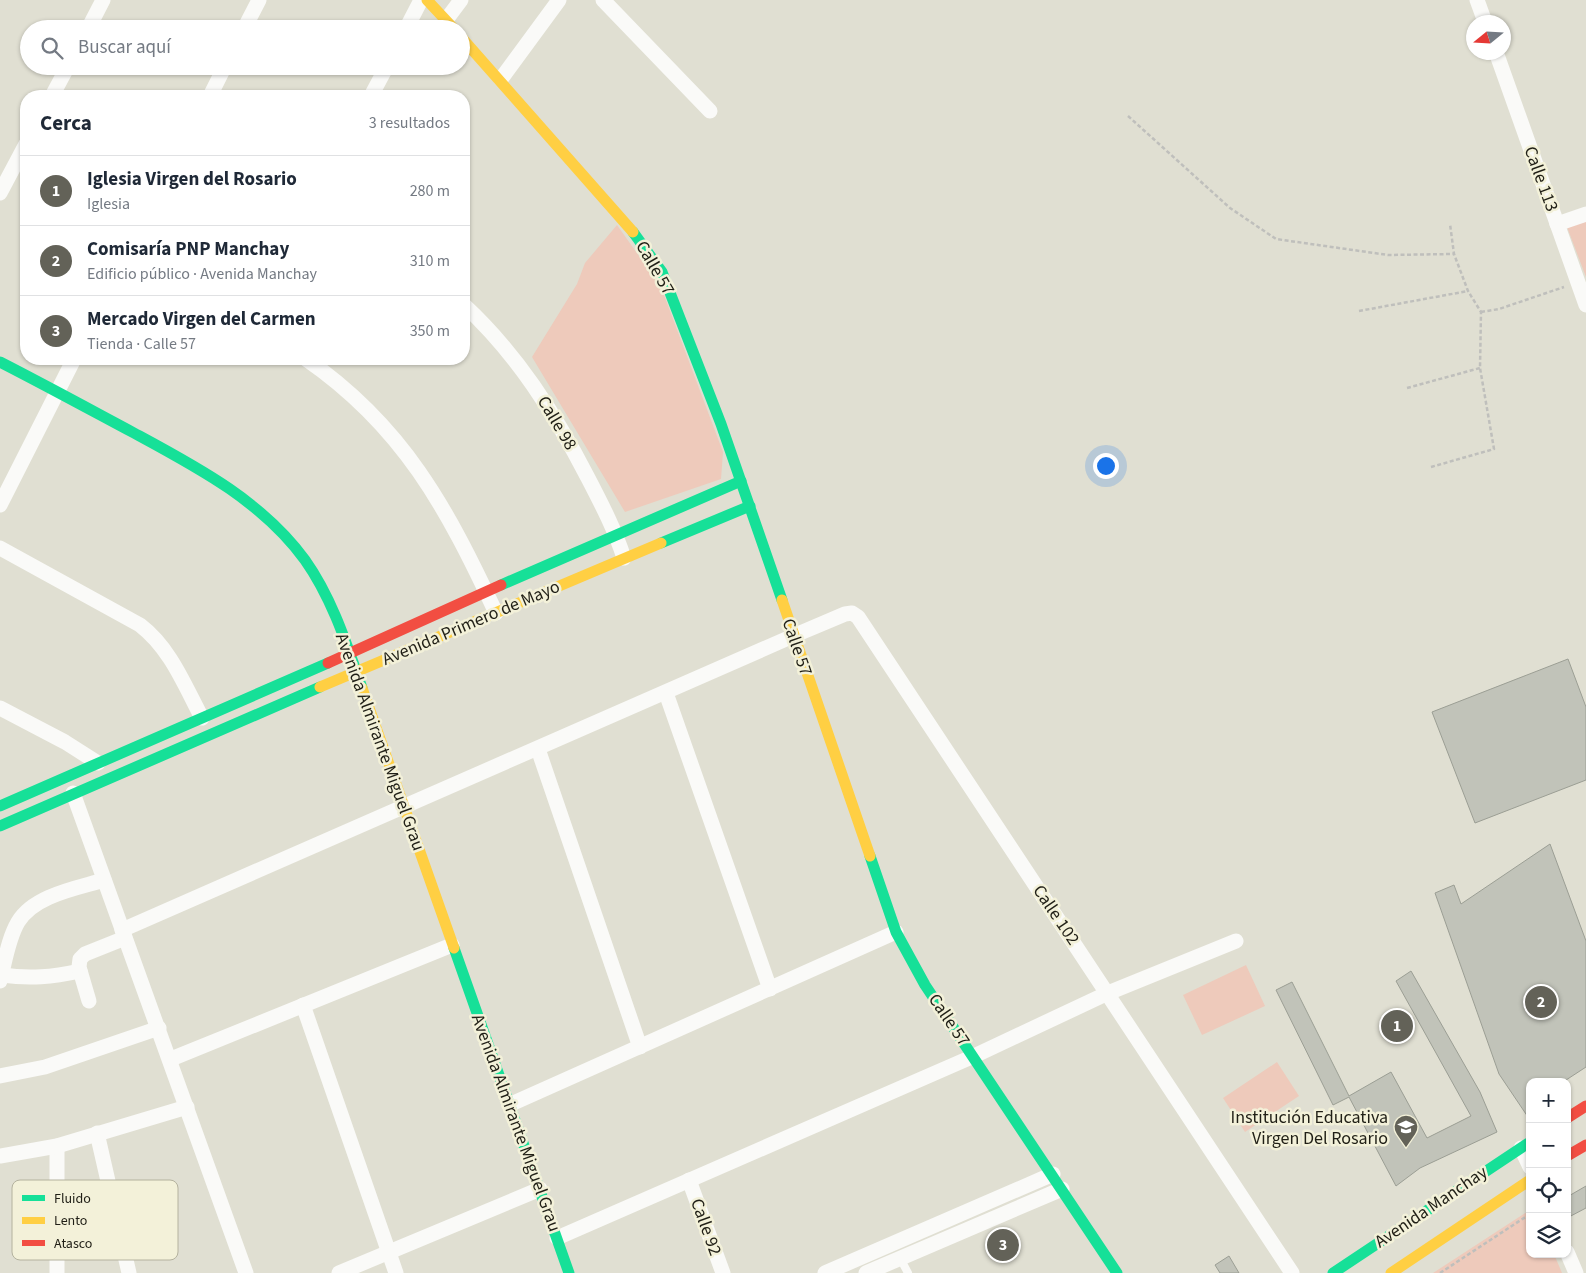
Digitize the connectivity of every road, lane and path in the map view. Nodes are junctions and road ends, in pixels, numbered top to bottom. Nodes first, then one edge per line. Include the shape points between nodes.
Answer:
1 (103, 0) edge
2 (259, 0) edge
3 (421, 0) edge
4 (427, 0) edge
5 (460, 0) edge
6 (559, 0) edge
7 (603, 0) edge
8 (1477, 0) edge
9 (1482, 15) edge
10 (93, 20) edge
11 (249, 20) edge
12 (411, 20) edge
13 (446, 20) edge
14 (452, 20) edge
15 (470, 46) edge
16 (1499, 60) edge
17 (63, 75) edge
18 (221, 75) edge
19 (382, 75) edge
20 (501, 79) junction
21 (55, 90) edge
22 (213, 90) edge
23 (374, 90) edge
24 (710, 112) dead end
25 (1128, 116) dead end
26 (20, 155) edge
27 (0, 193) edge
28 (1586, 214) edge
29 (1450, 224) dead end
30 (1557, 224) junction
31 (1454, 254) junction
32 (1578, 282) junction
33 (1468, 291) junction
34 (1586, 305) edge
35 (470, 310) edge
36 (1359, 311) dead end
37 (1481, 312) junction
38 (0, 362) edge
39 (71, 365) edge
40 (314, 365) edge
41 (1480, 368) junction
42 (1408, 388) dead end
43 (56, 391) junction
44 (1431, 467) dead end
45 (742, 481) junction
46 (0, 506) edge
47 (750, 506) junction
48 (617, 535) junction
49 (0, 548) edge
50 (624, 558) junction
51 (486, 590) junction
52 (496, 613) junction
53 (793, 636) junction
54 (349, 652) junction
55 (356, 672) junction
56 (666, 692) junction
57 (0, 708) edge
58 (202, 718) junction
59 (538, 749) junction
60 (98, 763) junction
61 (73, 793) junction
62 (0, 806) edge
63 (404, 808) junction
64 (0, 826) edge
65 (104, 880) junction
66 (896, 932) junction
67 (124, 934) junction
68 (1236, 941) dead end
69 (452, 945) junction
70 (80, 971) junction
71 (1, 978) edge
72 (770, 989) junction
73 (1108, 993) junction
74 (89, 1001) dead end
75 (302, 1005) junction
76 (159, 1028) junction
77 (640, 1046) junction
78 (974, 1056) junction
79 (171, 1059) junction
80 (0, 1076) edge
81 (509, 1105) junction
82 (188, 1106) junction
83 (1586, 1106) edge
84 (1571, 1115) edge
85 (97, 1133) junction
86 (1525, 1145) edge
87 (1586, 1145) edge
88 (56, 1146) junction
89 (1571, 1154) edge
90 (0, 1156) edge
91 (1053, 1174) junction
92 (56, 1180) edge
93 (108, 1180) edge
94 (689, 1180) junction
95 (1526, 1183) edge
96 (540, 1189) junction
97 (1062, 1189) junction
98 (1526, 1217) edge
99 (557, 1238) junction
100 (389, 1252) junction
101 (900, 1258) junction
102 (1570, 1258) edge
103 (57, 1260) edge
104 (126, 1260) edge
105 (1451, 1266) junction
106 (57, 1273) edge
107 (129, 1273) edge
108 (246, 1273) edge
109 (339, 1273) edge
110 (396, 1273) edge
111 (569, 1273) edge
112 (723, 1273) edge
113 (825, 1273) edge
114 (866, 1273) edge
115 (908, 1273) edge
116 (1116, 1273) edge
117 (1292, 1273) edge
118 (1332, 1273) edge
119 (1391, 1273) edge
120 (1440, 1273) edge
121 (1450, 1273) edge
122 (1576, 1273) edge

1 - 10 street
2 - 11 street
3 - 12 street
4 - 13 street
5 - 14 street
6 - 20 street
7 - 24 street
8 - 9 street
15 - 20 street, Calle 57
16 - 30 street, Calle 113
17 - 21 street
18 - 22 street
19 - 23 street
20 - 45 street, Calle 57 via 633,231 659,267 688,334
25 - 31 path via 1230,208 1276,239 1388,255
26 - 27 street
28 - 30 street
29 - 31 path
30 - 32 street, Calle 113
31 - 33 path
32 - 34 street, Calle 113
32 - 37 path
33 - 36 path
33 - 37 path
35 - 48 street, Calle 98 via 529,378 569,441
37 - 41 path
38 - 43 street, Avenida Almirante Miguel Grau
39 - 43 street
40 - 51 street via 371,411 405,451 454,524
41 - 42 path
41 - 44 path via 1494,449
43 - 46 street
43 - 54 street, Avenida Almirante Miguel Grau via 220,481 264,513 310,568 328,600
45 - 47 street, Calle 57
45 - 48 street, Avenida Primero de Mayo
47 - 50 street, Avenida Primero de Mayo
47 - 53 street, Calle 57
48 - 50 street, Calle 98
48 - 51 street, Avenida Primero de Mayo
49 - 58 street via 156,637
50 - 52 street, Avenida Primero de Mayo
51 - 52 street
51 - 54 street, Avenida Primero de Mayo
52 - 55 street, Avenida Primero de Mayo
53 - 56 street, Calle 102
53 - 66 street, Calle 57
53 - 73 street, Calle 102 via 845,614 858,616
54 - 55 street, Avenida Almirante Miguel Grau
54 - 58 street, Avenida Primero de Mayo
55 - 61 street, Avenida Primero de Mayo
55 - 63 street, Avenida Almirante Miguel Grau
56 - 59 street, Calle 102
56 - 72 street
57 - 60 street
58 - 60 street, Avenida Primero de Mayo
59 - 63 street, Calle 102
59 - 77 street
60 - 62 street, Avenida Primero de Mayo
61 - 64 street, Avenida Primero de Mayo
61 - 65 street
63 - 67 street, Calle 102
63 - 69 street, Avenida Almirante Miguel Grau
65 - 67 street
65 - 71 street via 48,899 25,913 15,928
66 - 72 street
66 - 78 street, Calle 57 via 918,972
67 - 70 street, Calle 102 via 82,956
67 - 76 street
68 - 73 street
69 - 75 street
69 - 81 street, Avenida Almirante Miguel Grau
70 - 71 street via 50,978
70 - 74 street
72 - 77 street
73 - 78 street
73 - 117 street, Calle 102
75 - 79 street
75 - 100 street
76 - 79 street
76 - 80 street via 45,1067
77 - 81 street
78 - 91 street, Calle 57
78 - 94 street
79 - 82 street
81 - 96 street, Avenida Almirante Miguel Grau
82 - 85 street
82 - 108 street
83 - 84 street
85 - 88 street
85 - 93 street
86 - 118 street, Avenida Manchay
87 - 89 street
88 - 90 street
88 - 92 street
91 - 97 street, Calle 57
91 - 113 street
94 - 99 street
94 - 112 street, Calle 92
95 - 119 street, Avenida Manchay
96 - 99 street, Avenida Almirante Miguel Grau
96 - 100 street
97 - 101 street
97 - 116 street, Calle 57
98 - 105 path
99 - 111 street, Avenida Almirante Miguel Grau
100 - 109 street
100 - 110 street
101 - 114 street
101 - 115 lane
102 - 122 street
103 - 106 street
104 - 107 street
105 - 120 path
105 - 121 path

